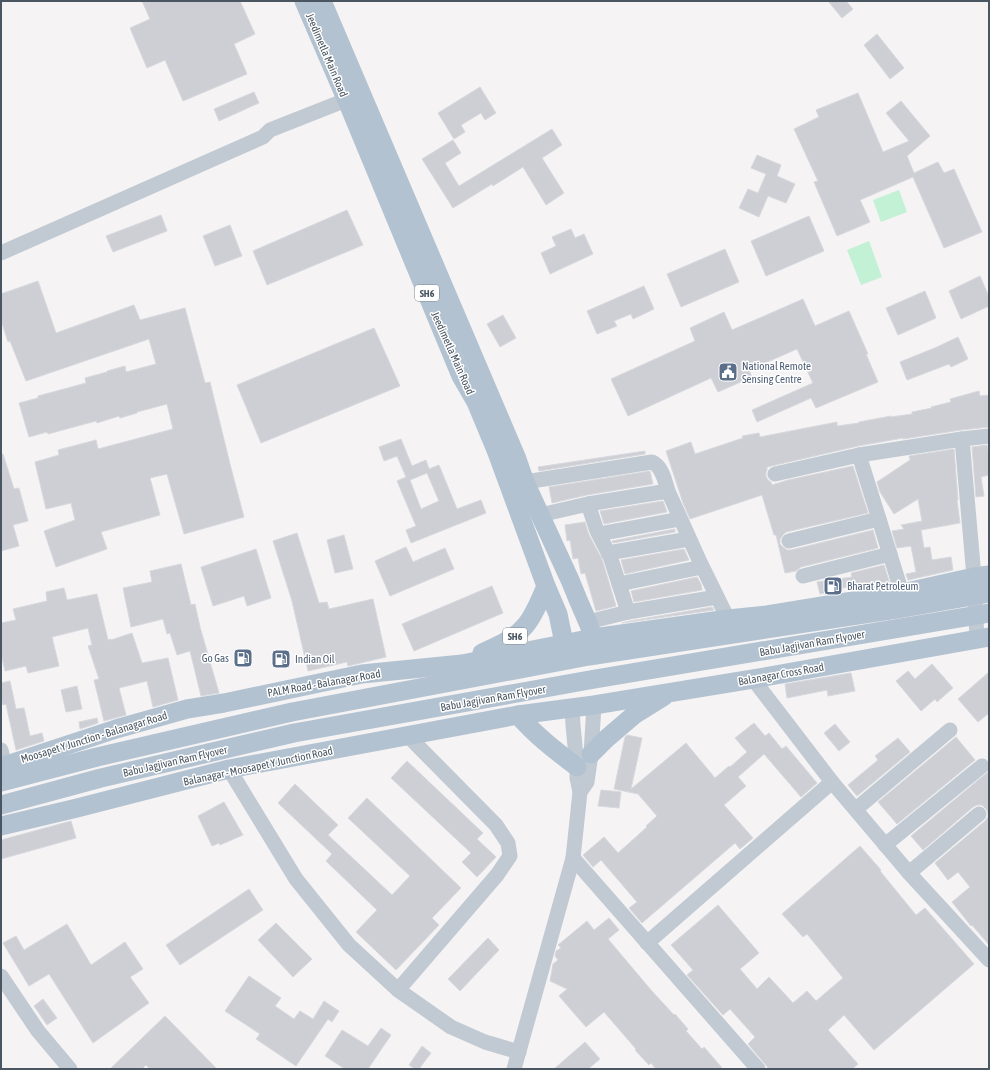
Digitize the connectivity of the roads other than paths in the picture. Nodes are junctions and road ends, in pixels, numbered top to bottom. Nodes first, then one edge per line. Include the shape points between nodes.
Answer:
1 (304, 1) edge
2 (322, 1) edge
3 (348, 104) junction
4 (392, 186) junction
5 (1, 253) edge
6 (989, 436) edge
7 (962, 439) junction
8 (859, 455) junction
9 (775, 474) dead end
10 (525, 482) junction
11 (668, 491) junction
12 (588, 504) junction
13 (540, 515) junction
14 (680, 519) junction
15 (879, 519) junction
16 (599, 534) junction
17 (689, 539) junction
18 (789, 541) dead end
19 (608, 553) junction
20 (890, 554) junction
21 (702, 567) junction
22 (803, 576) dead end
23 (982, 576) edge
24 (619, 584) junction
25 (546, 586) junction
26 (902, 593) junction
27 (989, 593) edge
28 (717, 597) junction
29 (628, 612) junction
30 (989, 613) edge
31 (728, 620) junction
32 (590, 630) junction
33 (983, 638) edge
34 (564, 643) junction
35 (462, 664) junction
36 (362, 674) junction
37 (753, 680) junction
38 (297, 688) junction
39 (670, 693) junction
40 (594, 705) junction
41 (572, 708) junction
42 (187, 709) joint
43 (518, 716) junction
44 (950, 730) dead end
45 (408, 736) junction
46 (366, 744) junction
47 (591, 754) junction
48 (305, 755) junction
49 (1, 757) edge
50 (982, 766) dead end
51 (576, 767) junction
52 (229, 769) junction
53 (1, 782) edge
54 (832, 782) junction
55 (580, 792) junction
56 (1, 805) edge
57 (856, 809) junction
58 (979, 814) dead end
59 (1, 826) edge
60 (886, 845) junction
61 (573, 858) junction
62 (909, 873) junction
63 (647, 943) junction
64 (989, 960) edge
65 (1, 976) edge
66 (398, 990) junction
67 (518, 1052) junction
68 (70, 1069) edge
69 (514, 1069) edge
70 (758, 1069) edge

1 - 3 main road, Jeedimetla Main Road / SH6
2 - 4 main road, Jeedimetla Main Road / SH6
3 - 4 main road, Jeedimetla Main Road / SH6
3 - 5 street via 270,139 263,137
4 - 10 main road, Jeedimetla Main Road / SH6 via 517,459
4 - 25 main road, Jeedimetla Main Road / SH6 via 461,376 476,402 496,450
6 - 7 street
7 - 8 street
7 - 23 street
8 - 9 street
8 - 15 street
10 - 11 street via 652,462 657,464
10 - 13 main road, Jeedimetla Main Road / SH6
11 - 12 street
11 - 14 street
12 - 13 street
12 - 16 street
13 - 32 main road, Jeedimetla Main Road / SH6
14 - 16 street
14 - 17 street
15 - 18 street
15 - 20 street
16 - 19 street
17 - 19 street
17 - 21 street
19 - 24 street
20 - 22 street
20 - 26 street
21 - 24 street
21 - 28 street
23 - 26 main road
23 - 33 street
24 - 29 street
25 - 34 main road, Jeedimetla Main Road / SH6 via 558,614
25 - 35 main road, SH6 via 525,626 516,635
26 - 31 main road
27 - 53 main road, Babu Jagjivan Ram Flyover, bridge via 897,610 589,656 300,710
28 - 29 street
28 - 31 street
29 - 32 street
30 - 56 main road, Babu Jagjivan Ram Flyover, bridge via 294,733 102,778
31 - 32 main road, PALM Road - Balanagar Road
32 - 34 main road, PALM Road - Balanagar Road
33 - 37 main road, Balanagar Cross Road
34 - 35 main road, PALM Road - Balanagar Road
35 - 36 main road, PALM Road - Balanagar Road
36 - 38 main road, PALM Road - Balanagar Road
36 - 46 main road via 354,689 352,710 358,731
37 - 39 main road, Balanagar Cross Road
37 - 54 street
38 - 42 main road, PALM Road - Balanagar Road
38 - 48 main road via 306,703 311,719 311,740
39 - 40 main road, Balanagar Cross Road
39 - 47 main road via 634,715
40 - 41 main road, Balanagar Cross Road
40 - 47 street
41 - 43 main road
41 - 51 street
42 - 49 main road, Moosapet Y Junction - Balanagar Road
43 - 45 main road, Balanagar - Moosapet Y Junction Road
43 - 51 main road via 528,728
44 - 57 street
45 - 46 main road, Balanagar - Moosapet Y Junction Road
45 - 66 street via 496,825 508,842 510,856 497,875
46 - 48 main road, Balanagar - Moosapet Y Junction Road
47 - 55 street via 587,782
48 - 52 main road, Balanagar - Moosapet Y Junction Road
50 - 60 street
51 - 55 street
52 - 59 main road, Balanagar - Moosapet Y Junction Road
52 - 66 street via 296,879 349,945
54 - 57 street
54 - 63 street
55 - 61 street
57 - 60 street
58 - 62 street
60 - 62 street
61 - 63 street
61 - 67 street
62 - 64 street
63 - 70 street
65 - 68 street via 38,1031
66 - 67 street via 451,1027 485,1042
67 - 69 street

